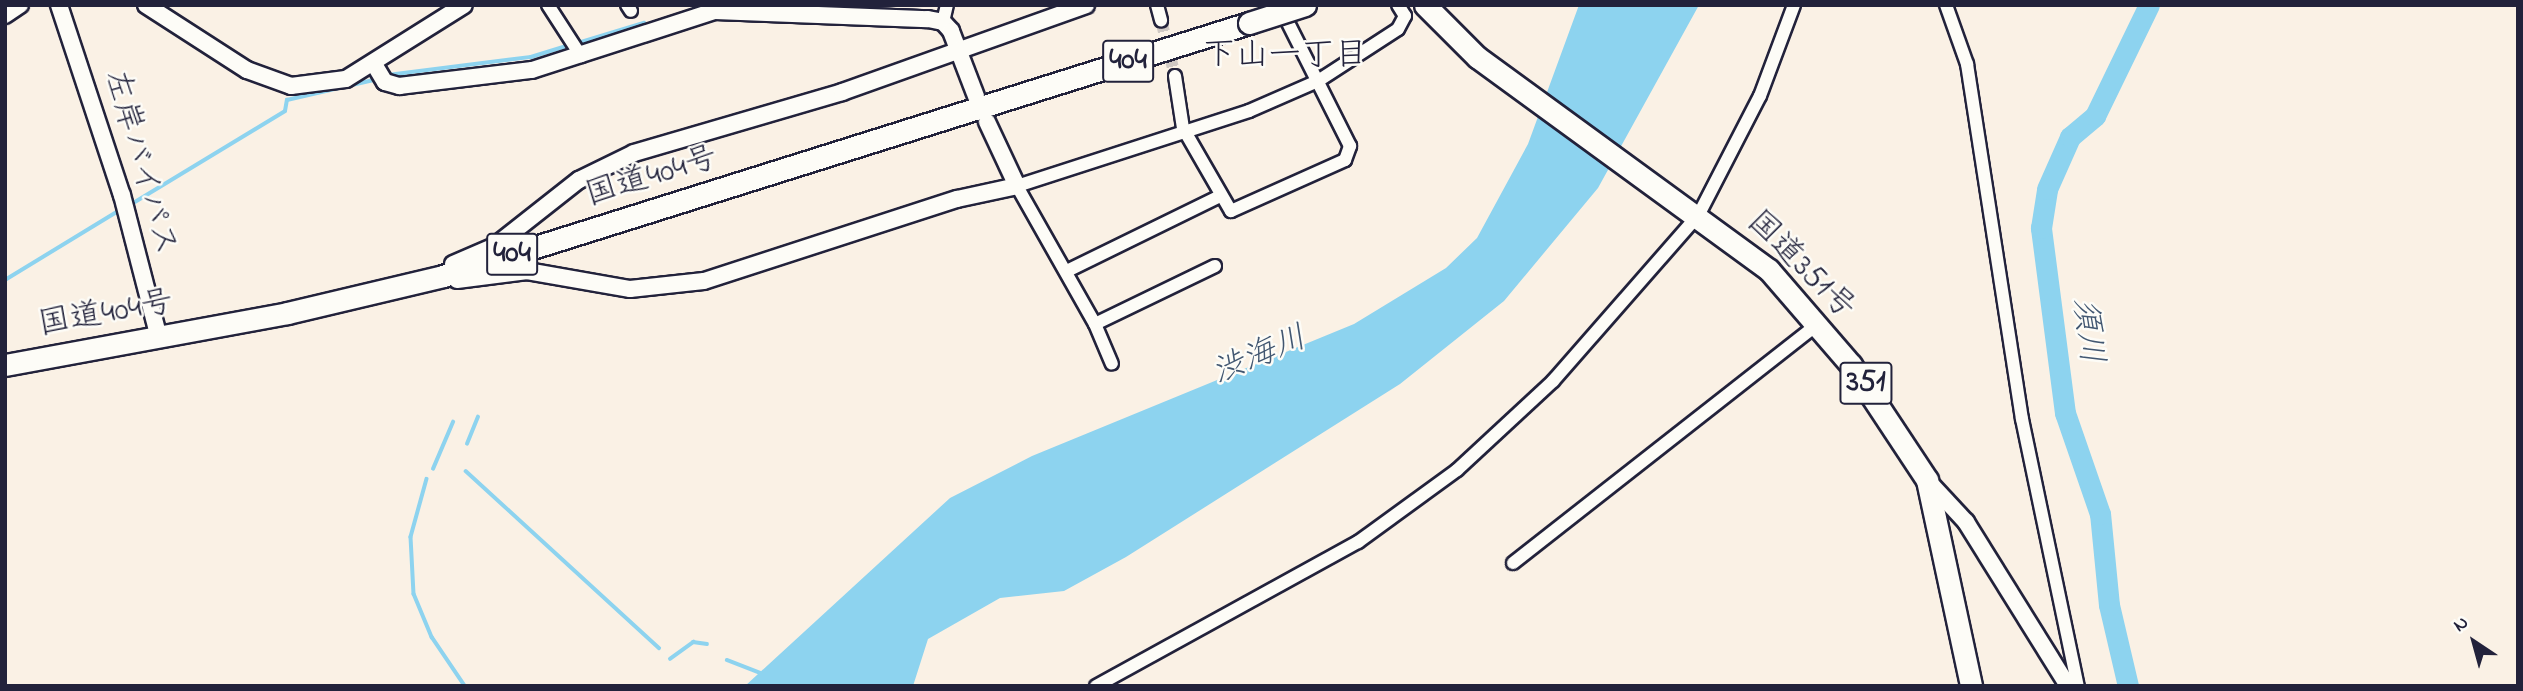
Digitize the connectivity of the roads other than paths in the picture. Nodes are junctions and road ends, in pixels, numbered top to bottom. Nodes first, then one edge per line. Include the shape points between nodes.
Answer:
1 (20, 5) edge
2 (59, 5) edge
3 (146, 5) edge
4 (464, 5) edge
5 (548, 5) edge
6 (1086, 5) edge
7 (1157, 5) edge
8 (1280, 5) edge
9 (1305, 5) edge
10 (1398, 5) edge
11 (1425, 5) edge
12 (1794, 5) edge
13 (1946, 5) edge
14 (801, 10) edge
15 (947, 10) edge
16 (5, 15) edge
17 (1160, 20) tunnel mouth
18 (957, 46) junction
19 (581, 57) junction
20 (374, 64) junction
21 (1175, 76) tunnel mouth
22 (1318, 81) junction
23 (976, 96) dead end
24 (987, 122) dead end
25 (1183, 128) junction
26 (1017, 186) junction
27 (1220, 196) junction
28 (1694, 211) junction
29 (1215, 265) dead end
30 (1069, 270) junction
31 (354, 297) junction
32 (1095, 324) junction
33 (1818, 324) junction
34 (159, 338) junction
35 (1112, 364) dead end
36 (5, 365) edge
37 (1927, 480) junction
38 (1513, 563) dead end
39 (1096, 686) edge
40 (1971, 686) edge
41 (2068, 686) edge
42 (2078, 686) edge

1 - 16 street
2 - 34 street, 左岸バイパス via 122,195
3 - 20 street via 280,84 320,85
4 - 20 street
5 - 19 street
6 - 18 street
7 - 17 street
8 - 22 street
9 - 31 highway, 国道404号 / 404, bridge via 443,276
10 - 22 street via 1405,16 1398,29
11 - 28 highway, 国道351号 / 351 via 1478,57
12 - 28 street via 1760,96
13 - 42 street via 1967,64 2022,419
14 - 15 street
14 - 19 street via 715,11
15 - 18 street
18 - 23 street
18 - 31 street via 842,92 634,153 579,180 495,246
19 - 20 street via 532,70 399,86 385,82
21 - 25 street
22 - 25 street via 1249,111
22 - 27 street via 1350,146 1345,160 1237,212
24 - 26 street
25 - 26 street
25 - 27 street
26 - 30 street
26 - 31 street via 672,287 610,287 527,271
27 - 30 street
28 - 33 highway, 国道351号 / 351 via 1769,270
28 - 39 street via 1577,357 1457,470 1305,576
29 - 32 street
30 - 32 street
31 - 34 highway, 国道404号 / 404
32 - 35 street
33 - 37 highway, 国道351号 / 351 via 1874,394
33 - 38 street
34 - 36 highway, 国道404号 / 404
37 - 40 highway, 国道351号 / 351
37 - 41 street via 1966,523

